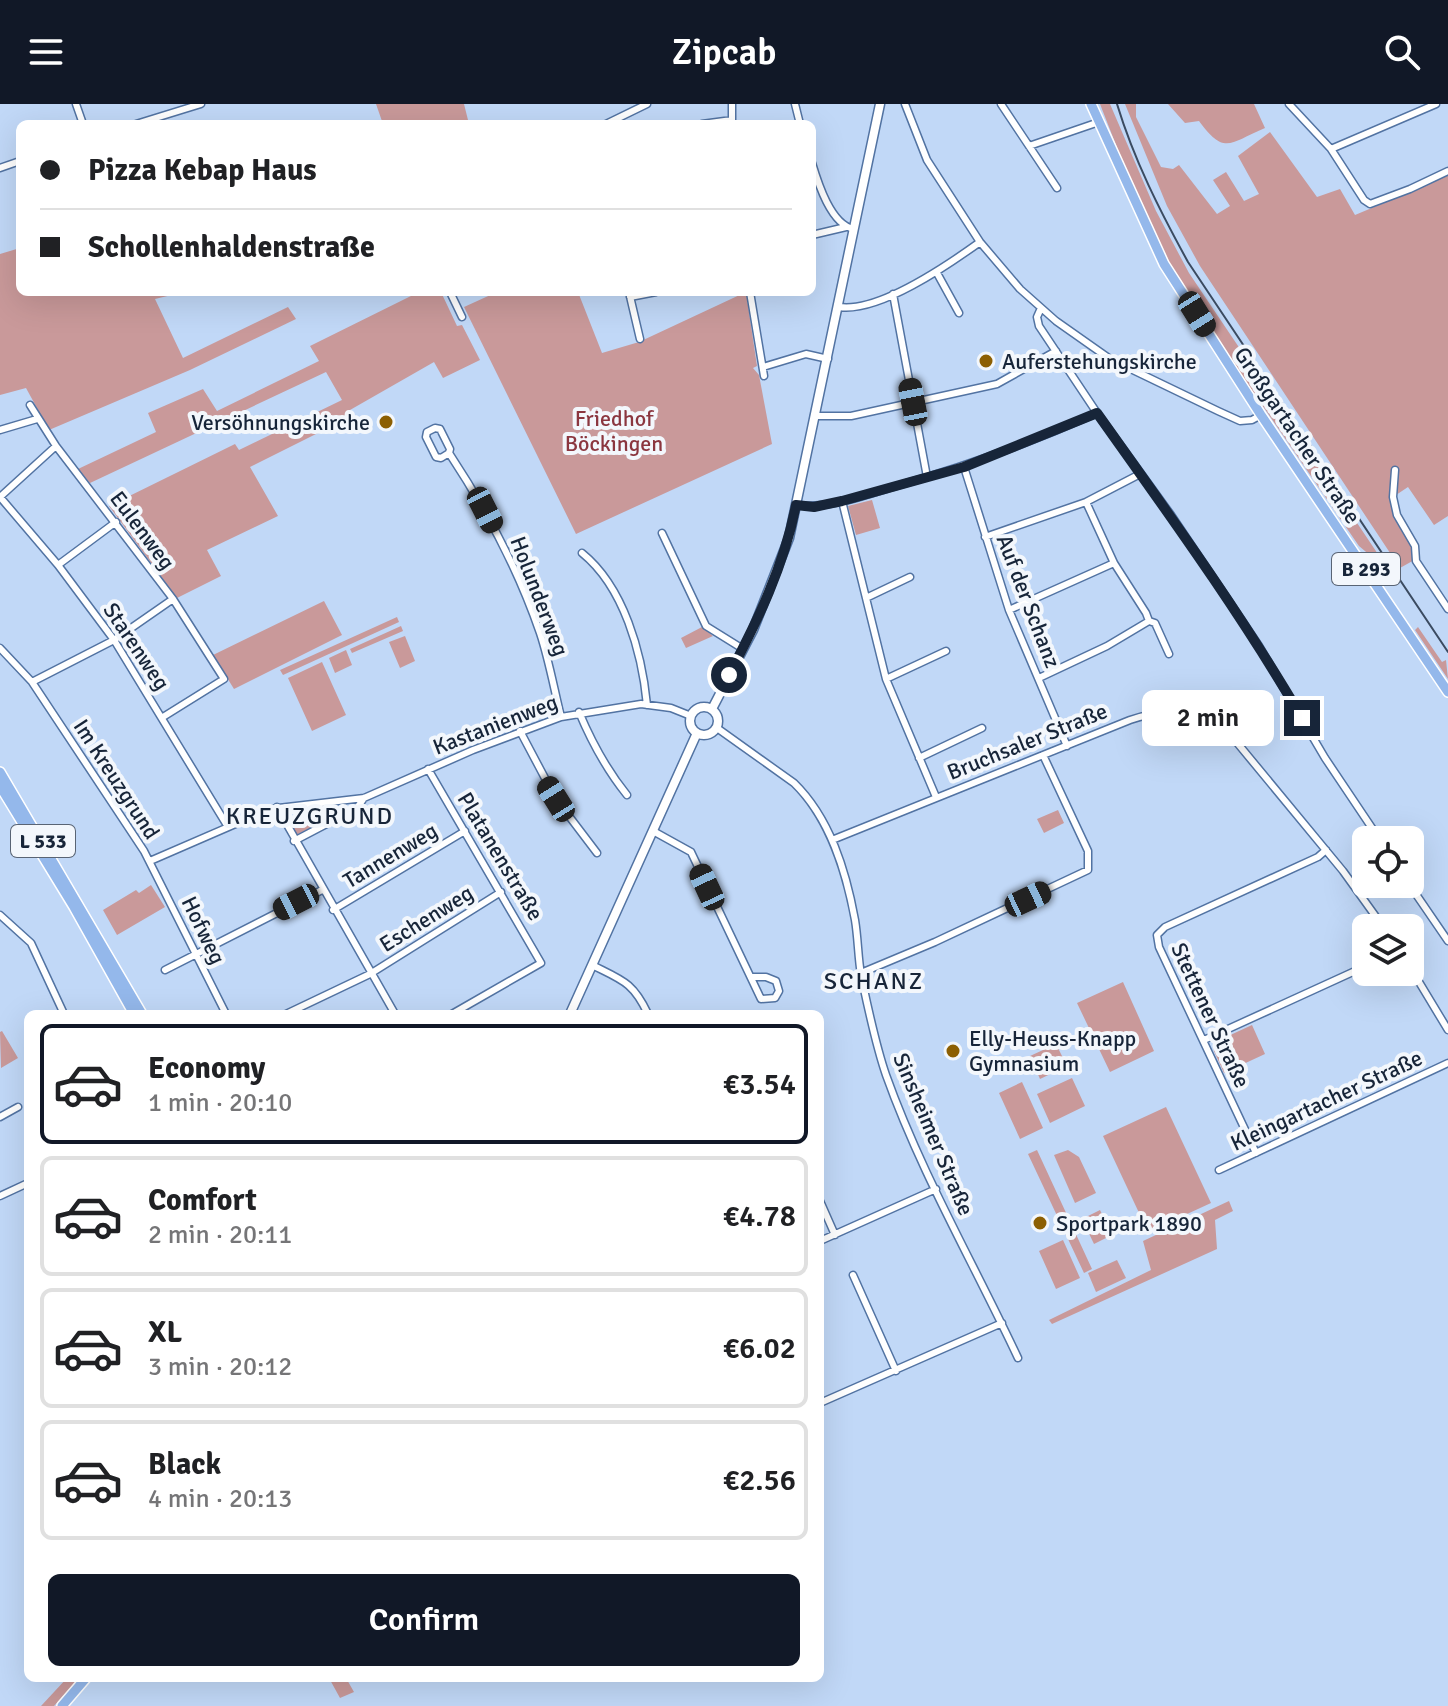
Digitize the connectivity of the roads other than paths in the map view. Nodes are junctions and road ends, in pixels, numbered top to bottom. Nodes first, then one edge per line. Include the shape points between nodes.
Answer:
1 (201, 104) edge
2 (647, 104) edge
3 (880, 104) edge
4 (905, 104) edge
5 (1001, 104) edge
6 (1091, 104) edge
7 (1289, 104) edge
8 (1436, 104) edge
9 (149, 120) edge
10 (614, 120) edge
11 (1099, 122) junction
12 (1029, 146) junction
13 (1331, 149) junction
14 (1448, 171) edge
15 (816, 173) edge
16 (1057, 188) dead end
17 (850, 228) junction
18 (816, 234) edge
19 (980, 242) junction
20 (937, 273) junction
21 (893, 294) junction
22 (452, 296) edge
23 (629, 296) edge
24 (751, 296) edge
25 (839, 307) junction
26 (1041, 308) junction
27 (959, 313) dead end
28 (462, 317) dead end
29 (640, 339) dead end
30 (1056, 351) junction
31 (828, 359) junction
32 (763, 367) junction
33 (764, 376) dead end
34 (913, 402) junction
35 (30, 405) dead end
36 (1097, 413) junction
37 (1261, 415) junction
38 (814, 416) junction
39 (37, 419) junction
40 (0, 430) edge
41 (56, 446) junction
42 (449, 453) junction
43 (964, 467) junction
44 (1395, 470) dead end
45 (1140, 474) junction
46 (927, 477) junction
47 (0, 497) edge
48 (842, 501) junction
49 (1086, 502) junction
50 (796, 505) junction
51 (116, 522) junction
52 (662, 533) dead end
53 (985, 537) junction
54 (582, 553) dead end
55 (1114, 563) junction
56 (58, 565) junction
57 (910, 577) dead end
58 (866, 598) junction
59 (173, 599) junction
60 (1448, 609) edge
61 (1009, 610) junction
62 (1149, 621) junction
63 (114, 640) junction
64 (0, 648) edge
65 (743, 649) junction
66 (946, 651) dead end
67 (1169, 654) dead end
68 (1039, 678) junction
69 (886, 679) junction
70 (32, 682) junction
71 (1448, 692) edge
72 (647, 705) junction
73 (712, 709) junction
74 (579, 712) junction
75 (691, 716) junction
76 (163, 717) junction
77 (561, 717) junction
78 (717, 728) junction
79 (982, 728) dead end
80 (520, 731) junction
81 (697, 733) junction
82 (1067, 746) junction
83 (1043, 755) junction
84 (919, 758) junction
85 (428, 769) junction
86 (1, 778) edge
87 (627, 795) dead end
88 (936, 797) junction
89 (364, 798) junction
90 (277, 807) junction
91 (1371, 826) edge
92 (228, 827) junction
93 (465, 831) junction
94 (653, 831) junction
95 (832, 840) junction
96 (294, 841) junction
97 (1326, 850) junction
98 (597, 853) dead end
99 (150, 861) junction
100 (322, 890) junction
101 (501, 892) junction
102 (1419, 898) edge
103 (333, 910) junction
104 (1374, 914) edge
105 (0, 915) edge
106 (1448, 941) edge
107 (195, 953) junction
108 (592, 965) junction
109 (165, 970) dead end
110 (1352, 972) edge
111 (861, 973) junction
112 (370, 974) junction
113 (751, 977) junction
114 (1423, 986) edge
115 (62, 1010) edge
116 (132, 1010) edge
117 (140, 1010) edge
118 (224, 1010) edge
119 (294, 1010) edge
120 (392, 1010) edge
121 (459, 1010) edge
122 (572, 1010) edge
123 (646, 1010) edge
124 (1446, 1020) edge
125 (1448, 1030) edge
126 (1204, 1040) junction
127 (1448, 1063) edge
128 (18, 1107) dead end
129 (0, 1117) edge
130 (1256, 1153) junction
131 (1219, 1170) dead end
132 (24, 1185) edge
133 (936, 1189) junction
134 (0, 1196) edge
135 (824, 1210) edge
136 (835, 1235) junction
137 (824, 1239) edge
138 (853, 1275) dead end
139 (1002, 1323) junction
140 (1018, 1358) dead end
141 (896, 1371) junction
142 (824, 1401) edge
143 (83, 1682) edge
144 (62, 1706) edge

1 - 9 street
2 - 10 street
3 - 17 main road
4 - 19 street via 927,160
5 - 12 street
6 - 11 main road, Großgartacher Straße / B 293
7 - 13 street
8 - 13 street
11 - 12 street
11 - 37 main road, Großgartacher Straße / B 293 via 1164,264
12 - 16 street
13 - 14 street via 1370,204
15 - 17 street via 827,199
17 - 18 street
17 - 25 main road
19 - 20 street
19 - 26 street
20 - 21 street
20 - 27 street
21 - 25 street
21 - 34 street
22 - 28 street
23 - 29 street
24 - 32 street
25 - 31 main road
26 - 30 street via 1039,326
26 - 37 street via 1085,343 1149,379 1240,421
30 - 34 street via 997,384
30 - 36 street
31 - 32 street via 806,354
31 - 38 main road
32 - 33 street
34 - 38 street via 851,416
34 - 46 street
35 - 39 street, Eulenweg
36 - 43 street
36 - 45 street
37 - 71 main road, Großgartacher Straße / B 293
38 - 50 main road
39 - 40 street
39 - 41 street, Eulenweg
41 - 47 street
41 - 51 street, Eulenweg
42 - 42 street, Holunderweg via 440,429 427,432 436,457
42 - 77 street, Holunderweg via 514,568 540,636
43 - 46 street
43 - 53 street, Auf der Schanz
44 - 60 street via 1397,515 1415,546 1416,561
45 - 49 street
45 - 91 street via 1266,656
46 - 48 street
47 - 56 street, Starenweg
48 - 50 street
48 - 58 street
49 - 53 street
49 - 55 street
50 - 65 main road via 779,569
51 - 56 street
51 - 59 street, Eulenweg
52 - 65 street via 706,626
53 - 61 street, Auf der Schanz
54 - 72 street via 598,568 627,621
55 - 61 street
55 - 62 street
56 - 63 street, Starenweg
57 - 58 street
58 - 69 street
59 - 63 street
59 - 76 street, Eulenweg via 224,679
61 - 68 street, Auf der Schanz
62 - 67 street via 1155,623
62 - 68 street
63 - 70 street
63 - 76 street, Starenweg
64 - 70 street, Im Kreuzgrund
65 - 73 main road
66 - 69 street
68 - 82 street, Auf der Schanz
69 - 84 street
70 - 99 street, Im Kreuzgrund
72 - 74 street, Kastanienweg
72 - 75 street, Kastanienweg
73 - 75 main road via 700,708
73 - 78 main road
74 - 77 street, Kastanienweg
74 - 87 street via 593,747
75 - 81 main road
76 - 92 street, Starenweg
77 - 80 street, Kastanienweg
78 - 81 main road
78 - 95 street, Sinsheimer Straße via 794,783
79 - 84 street
80 - 85 street, Kastanienweg
80 - 98 street via 556,799
81 - 94 main road
82 - 83 street, Bruchsaler Straße
82 - 97 street, Bruchsaler Straße via 1150,713 1178,712 1216,724
83 - 88 street, Bruchsaler Straße
83 - 111 street via 1088,851 1088,870
84 - 88 street
85 - 89 street, Kastanienweg
85 - 93 street, Platanenstraße
86 - 116 main road, L 533
86 - 117 main road, L 533
88 - 95 street, Bruchsaler Straße
89 - 90 street, Kastanienweg
89 - 96 street, Kastanienweg via 357,808
90 - 92 street, Im Kreuzgrund
90 - 96 street
92 - 99 street, Im Kreuzgrund
93 - 101 street, Platanenstraße
93 - 103 street, Tannenweg
94 - 108 main road
94 - 113 street via 691,852
95 - 111 street, Sinsheimer Straße via 854,919
96 - 100 street
97 - 104 street, Bruchsaler Straße
97 - 126 street, Stettener Straße via 1160,930 1159,947
99 - 107 street, Hofweg
100 - 103 street
100 - 107 street
101 - 112 street, Eschenweg
101 - 121 street, Platanenstraße via 541,963
102 - 106 street
103 - 112 street
105 - 115 street via 31,943
107 - 109 street
107 - 118 street, Hofweg
108 - 122 main road
108 - 123 street via 628,983
110 - 126 street
111 - 133 street, Sinsheimer Straße via 886,1074
112 - 119 street, Eschenweg
112 - 120 street
113 - 113 street via 761,999 775,998 776,981
114 - 124 street
124 - 125 street
126 - 130 street, Stettener Straße
127 - 130 street, Kleingartacher Straße
128 - 129 street
130 - 131 street, Kleingartacher Straße
132 - 134 street
133 - 136 street
133 - 139 street, Sinsheimer Straße
135 - 136 street
136 - 137 street
138 - 141 street
139 - 140 street, Sinsheimer Straße
139 - 141 street
141 - 142 street
143 - 144 main road

